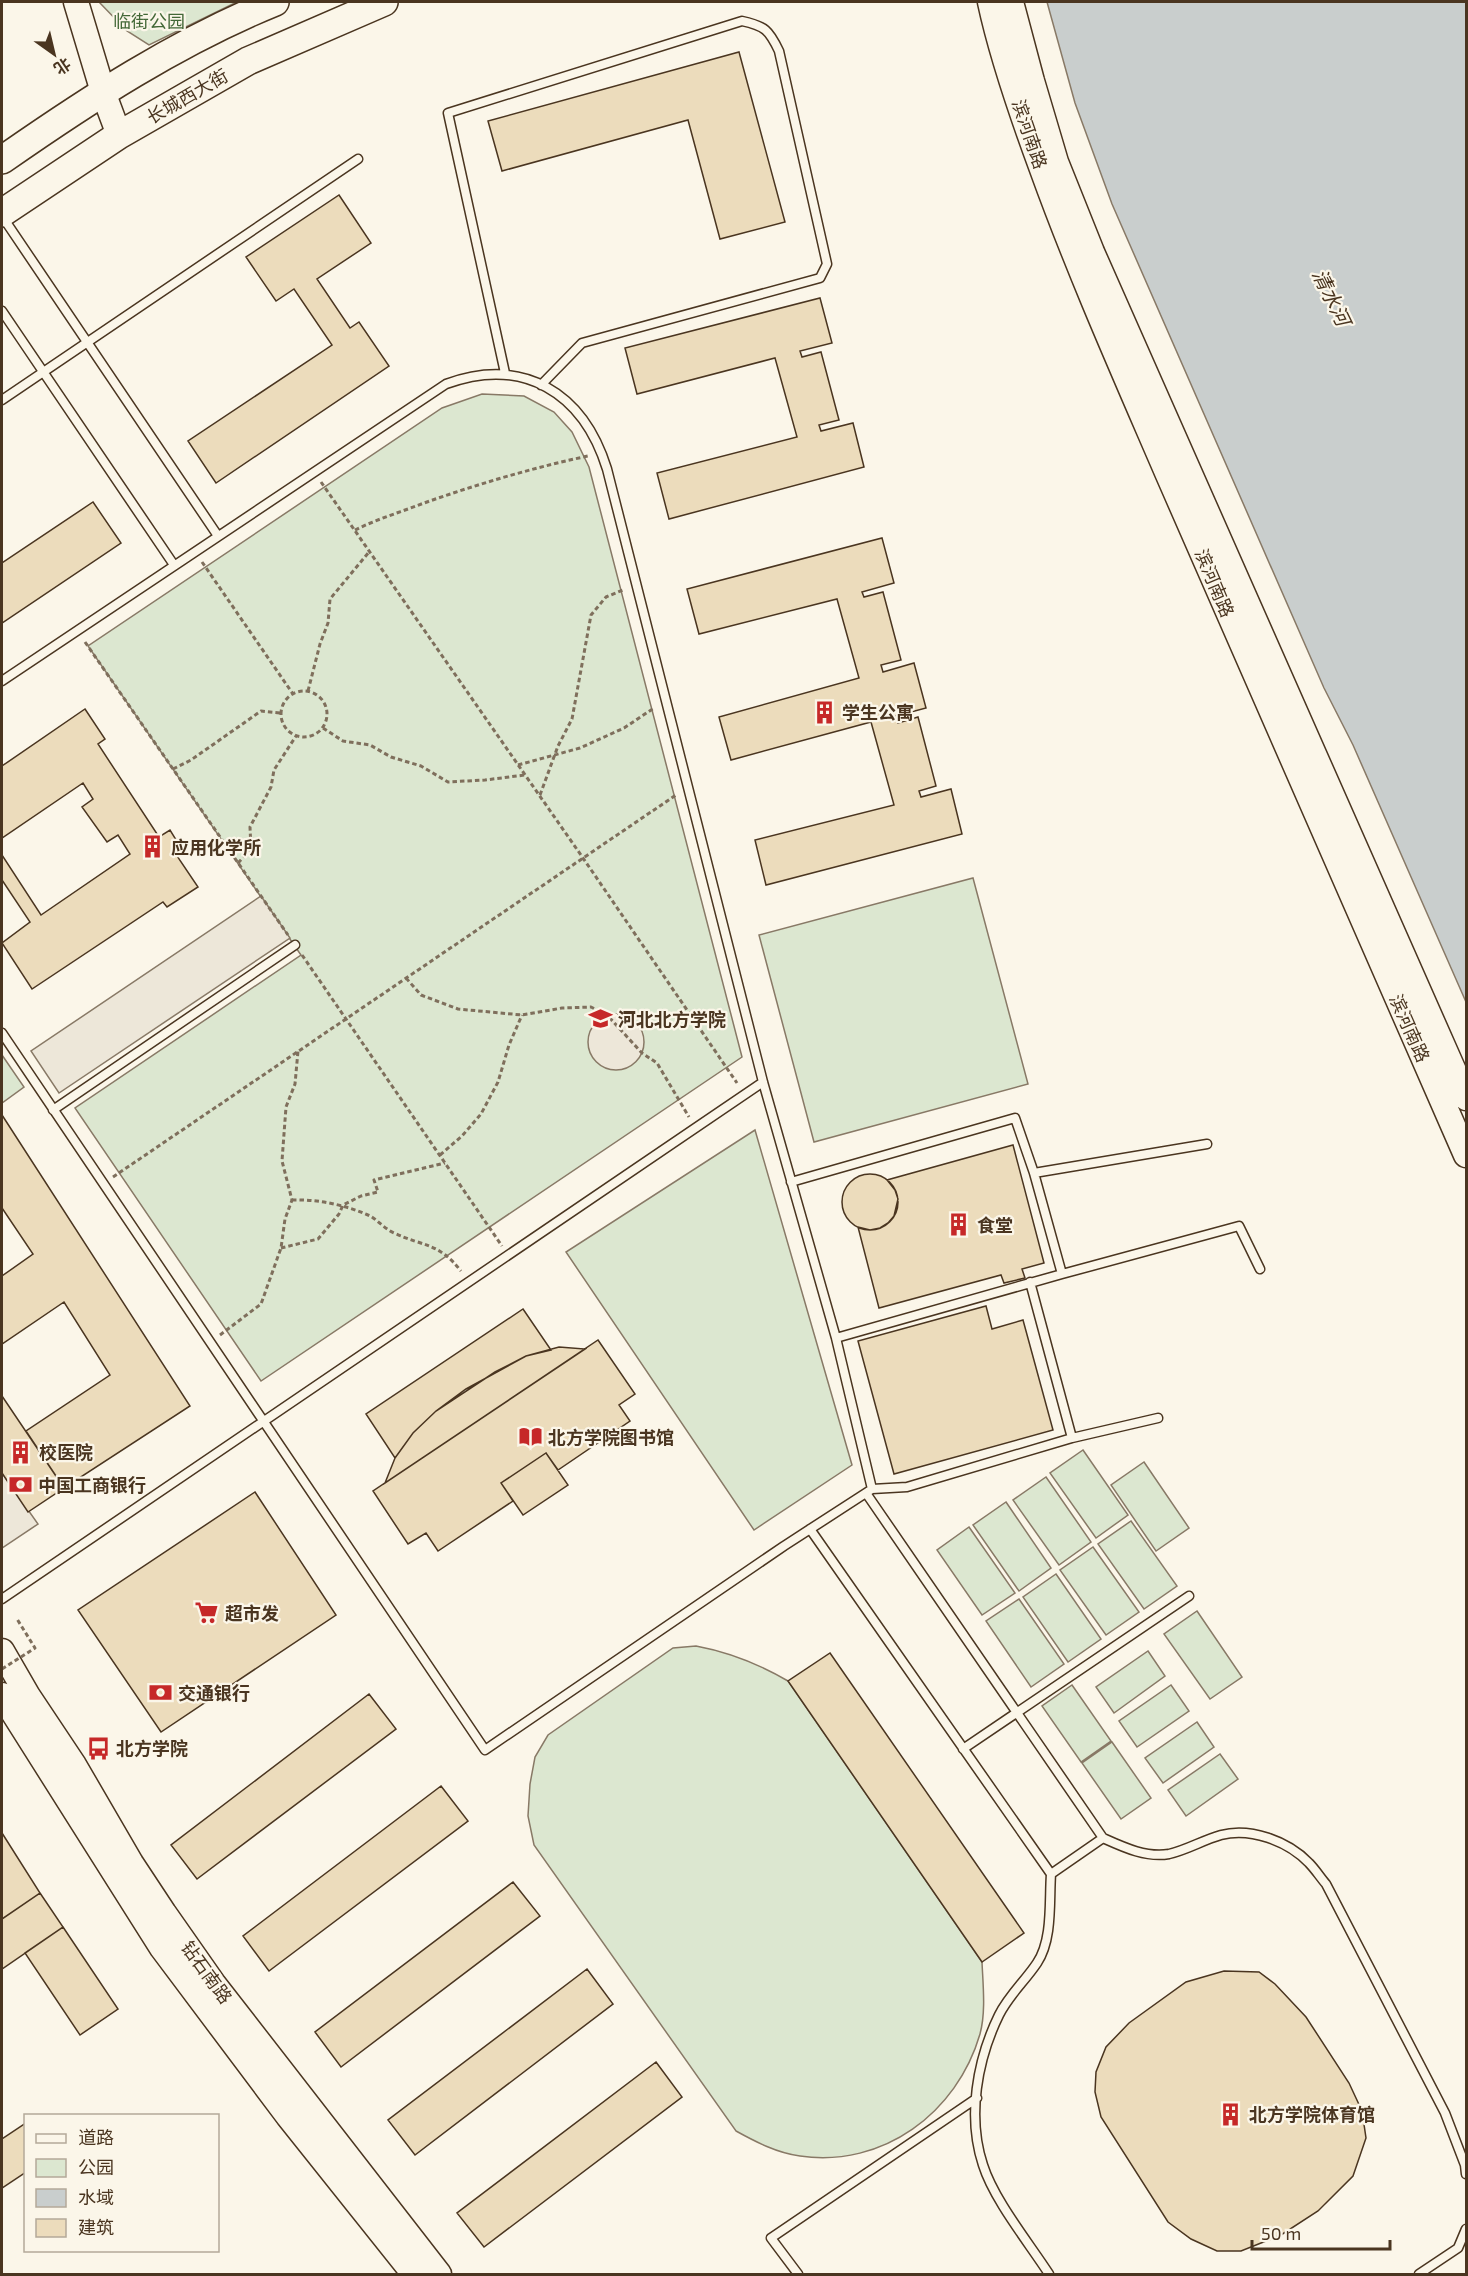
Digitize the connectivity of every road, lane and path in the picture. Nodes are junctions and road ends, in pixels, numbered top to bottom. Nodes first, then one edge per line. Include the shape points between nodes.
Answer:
1 (76, 2) edge
2 (275, 2) edge
3 (384, 2) edge
4 (990, 2) edge
5 (1011, 2) edge
6 (103, 92) junction
7 (118, 135) junction
8 (358, 159) dead end
9 (2, 160) edge
10 (2, 214) edge
11 (2, 311) edge
12 (87, 342) junction
13 (43, 372) junction
14 (505, 373) junction
15 (541, 385) junction
16 (2, 400) edge
17 (602, 453) junction
18 (314, 472) junction
19 (355, 531) junction
20 (218, 536) junction
21 (195, 552) junction
22 (369, 552) junction
23 (174, 565) junction
24 (636, 584) junction
25 (2, 681) edge
26 (308, 691) junction
27 (293, 694) junction
28 (666, 700) junction
29 (281, 713) junction
30 (323, 728) junction
31 (296, 736) junction
32 (518, 765) junction
33 (173, 769) dead end
34 (525, 775) junction
35 (688, 787) junction
36 (540, 795) junction
37 (583, 858) junction
38 (238, 863) dead end
39 (295, 945) dead end
40 (406, 978) junction
41 (522, 1015) junction
42 (2, 1033) edge
43 (298, 1051) junction
44 (763, 1082) junction
45 (745, 1095) junction
46 (1467, 1098) edge
47 (53, 1110) junction
48 (696, 1128) junction
49 (1207, 1144) dead end
50 (440, 1155) dead end
51 (1467, 1155) edge
52 (445, 1163) dead end
53 (1034, 1173) junction
54 (791, 1182) junction
55 (103, 1184) junction
56 (292, 1200) junction
57 (343, 1205) junction
58 (280, 1248) junction
59 (1260, 1269) dead end
60 (1062, 1274) junction
61 (469, 1282) junction
62 (1030, 1282) junction
63 (836, 1338) junction
64 (210, 1343) junction
65 (1158, 1418) dead end
66 (263, 1422) junction
67 (1072, 1438) junction
68 (869, 1491) junction
69 (810, 1529) junction
70 (1189, 1596) dead end
71 (2, 1599) edge
72 (17, 1619) dead end
73 (2, 1651) edge
74 (2, 1669) edge
75 (2, 1695) edge
76 (1016, 1712) junction
77 (963, 1749) junction
78 (1103, 1839) junction
79 (1051, 1874) junction
80 (977, 2098) junction
81 (1467, 2174) edge
82 (1467, 2229) edge
83 (414, 2274) edge
84 (439, 2274) edge
85 (798, 2274) edge
86 (1049, 2274) edge
87 (1419, 2274) edge

1 - 6 main road
2 - 6 main road via 172,51
3 - 7 main road, 长城西大街 via 248,62
4 - 51 main road, 滨河南路 via 1028,129 1099,315
5 - 46 main road, 滨河南路 via 1056,162 1092,252
6 - 7 main road
6 - 9 main road
7 - 10 main road, 长城西大街
8 - 12 lane
10 - 12 lane
11 - 13 lane
12 - 13 lane
12 - 20 lane
13 - 16 lane
13 - 23 lane
14 - 15 lane via 525,376
14 - 15 lane via 448,113 742,21 760,25 771,34 778,51 827,264 820,278 582,343
14 - 18 lane via 483,373 446,384
15 - 17 lane via 574,408
17 - 19 path via 458,491
17 - 24 lane
18 - 19 path
18 - 20 lane
19 - 22 path
20 - 21 lane
21 - 23 lane
21 - 27 path
22 - 26 path via 330,599 328,623
22 - 32 path
23 - 25 lane
24 - 28 lane
24 - 36 path via 606,597 591,615 572,719
26 - 27 path
26 - 30 path via 326,706
27 - 29 path via 286,699
28 - 32 path via 624,728 580,748
28 - 35 lane
29 - 31 path via 284,727
29 - 33 path via 261,711
30 - 31 path via 310,736
30 - 34 path via 343,741 370,744 448,782
31 - 38 path via 274,770 271,787 250,826 250,849
32 - 34 path
34 - 36 path
35 - 37 path
35 - 44 lane
36 - 37 path
37 - 40 path
37 - 45 path
39 - 47 lane
40 - 41 path via 421,994 458,1009
40 - 43 path
41 - 48 path via 591,1007 607,1015 657,1064
41 - 50 path via 498,1082 481,1114
42 - 47 lane
43 - 55 path
43 - 56 path via 295,1084 286,1107 282,1161
44 - 45 lane
44 - 54 lane
45 - 48 lane
47 - 55 lane
48 - 61 lane
49 - 53 lane
52 - 57 path via 374,1180 378,1192
53 - 54 lane via 1015,1118
53 - 60 lane
54 - 63 lane
55 - 64 lane
56 - 57 path
56 - 58 path
57 - 58 path via 318,1239
57 - 61 path via 371,1215 396,1234 448,1255
58 - 64 path via 261,1304
59 - 60 lane via 1239,1226
60 - 62 lane
61 - 66 lane
62 - 63 lane
62 - 67 lane
63 - 68 lane
64 - 66 lane
65 - 67 lane
66 - 69 lane via 485,1750
66 - 71 lane
67 - 68 lane via 907,1486
68 - 69 lane
68 - 76 lane
69 - 77 lane
70 - 76 lane
72 - 74 path, bridge via 35,1648
73 - 84 main road, 钻石南路 via 131,1863 220,1992
75 - 83 main road, 钻石南路 via 162,1948 288,2116
76 - 77 lane
76 - 78 lane
77 - 79 lane
78 - 79 lane
78 - 81 lane via 1151,1855 1168,1854 1221,1834 1248,1832 1279,1842 1308,1861 1326,1884 1445,2113
79 - 80 lane via 1047,1938 1038,1961 1000,2013 985,2049
80 - 85 lane via 771,2238
80 - 86 lane via 974,2127 983,2167 1005,2209
82 - 87 lane via 1458,2248

